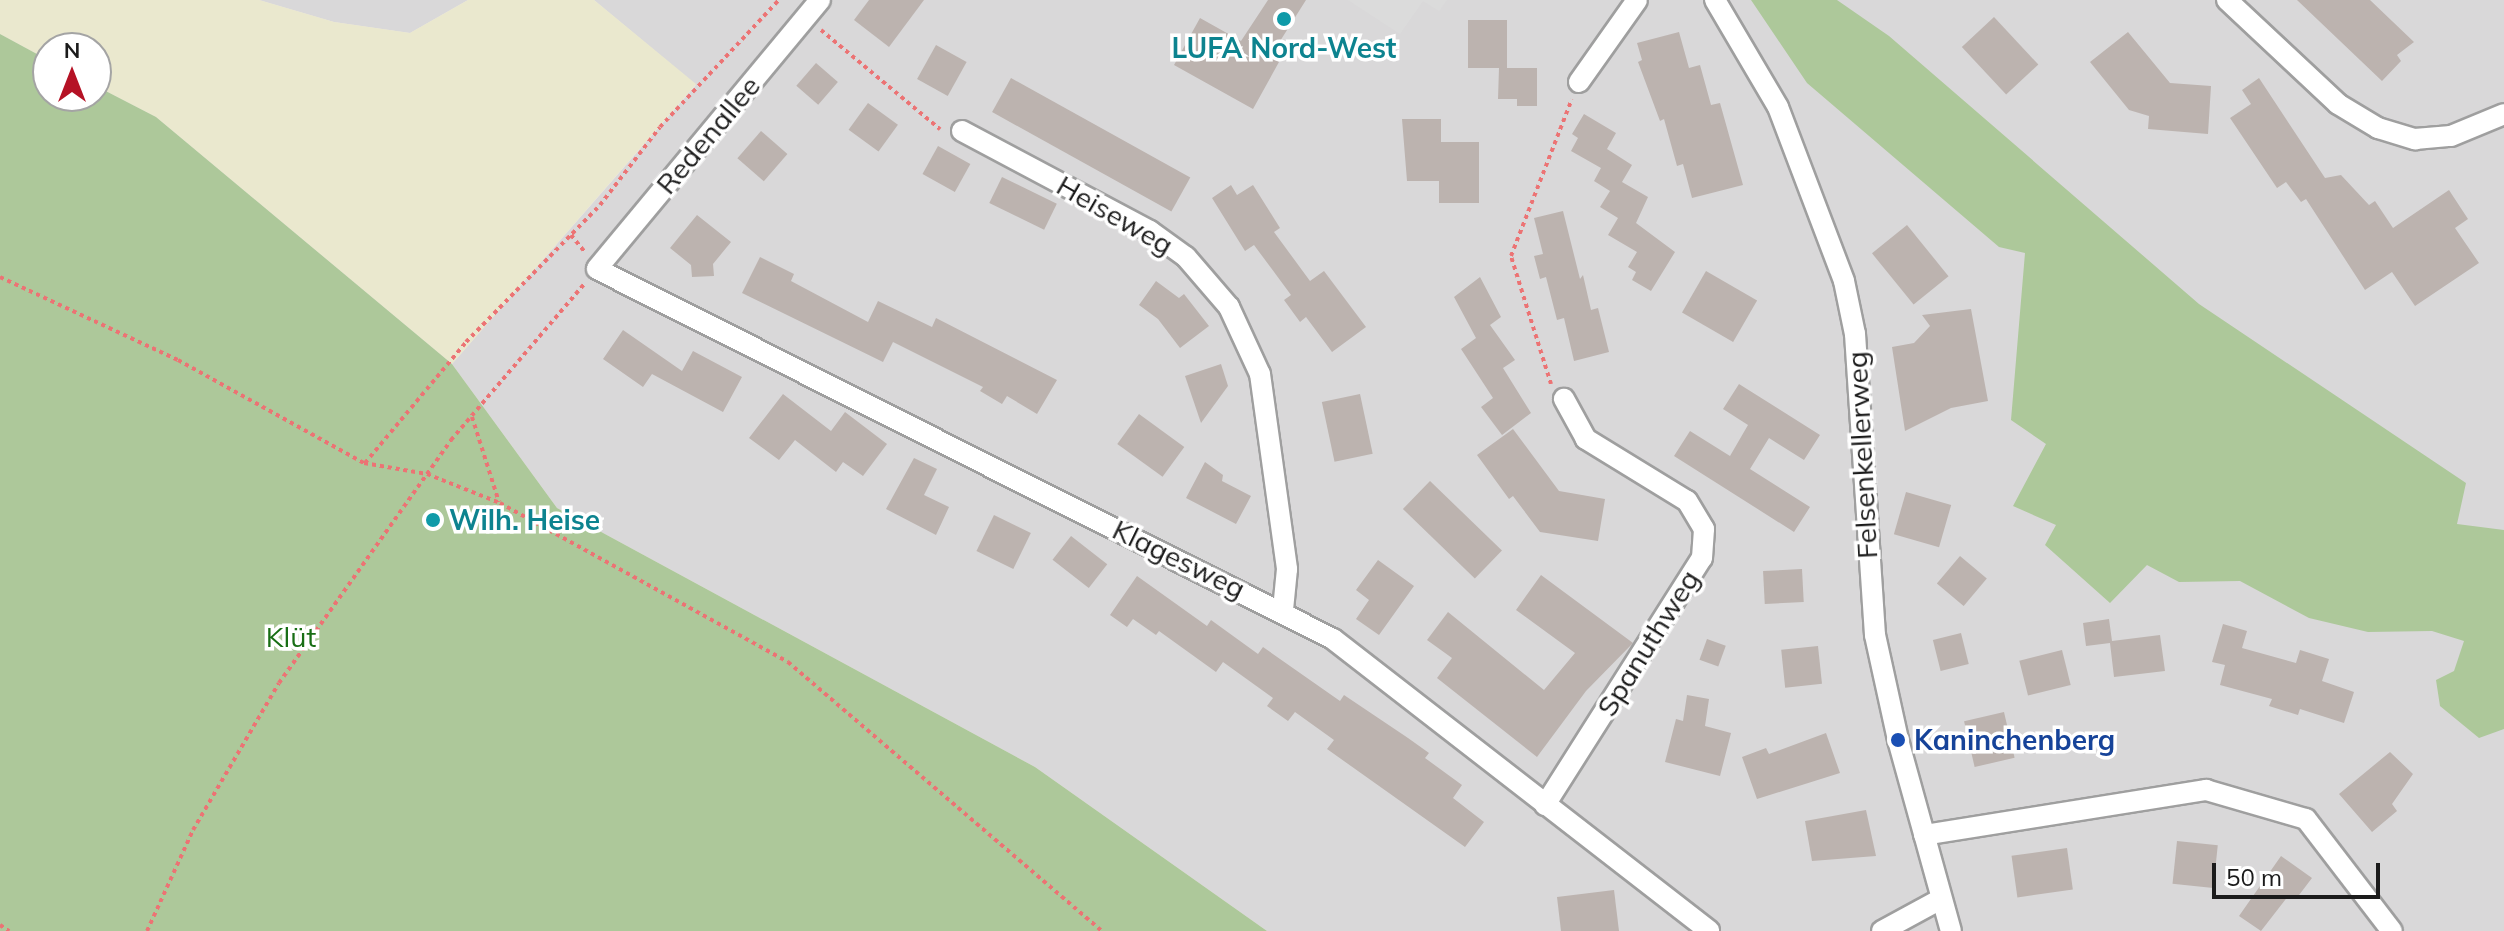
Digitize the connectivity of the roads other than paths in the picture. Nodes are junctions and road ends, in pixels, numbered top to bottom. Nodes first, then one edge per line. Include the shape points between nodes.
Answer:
1 (1637, 0) edge
2 (1715, 0) edge
3 (2227, 0) edge
4 (814, 7) edge
5 (1579, 82) road end
6 (2504, 114) edge
7 (962, 131) road end
8 (597, 269) joint
9 (1564, 399) road end
10 (1283, 610) junction
11 (1545, 805) junction
12 (1924, 835) junction
13 (1941, 899) junction
14 (1709, 931) edge
15 (1882, 931) edge
16 (1951, 931) edge
17 (2392, 931) edge

1 - 5 street
2 - 12 street, Felsenkellerweg via 1778,107 1844,281 1855,334 1875,635
3 - 6 street via 2338,104 2378,128 2415,139 2451,136
4 - 8 street, Redenallee
7 - 10 street, Heiseweg via 1150,231 1186,257 1229,307 1260,374 1287,569
8 - 10 street, Klagesweg
9 - 11 street, Spanuthweg via 1586,439 1687,501 1704,529 1702,558
10 - 11 street, Klagesweg via 1333,639
11 - 14 street, Klagesweg
12 - 13 street, Felsenkellerweg
12 - 17 street via 2206,790 2306,819
13 - 15 street
13 - 16 street, Felsenkellerweg

